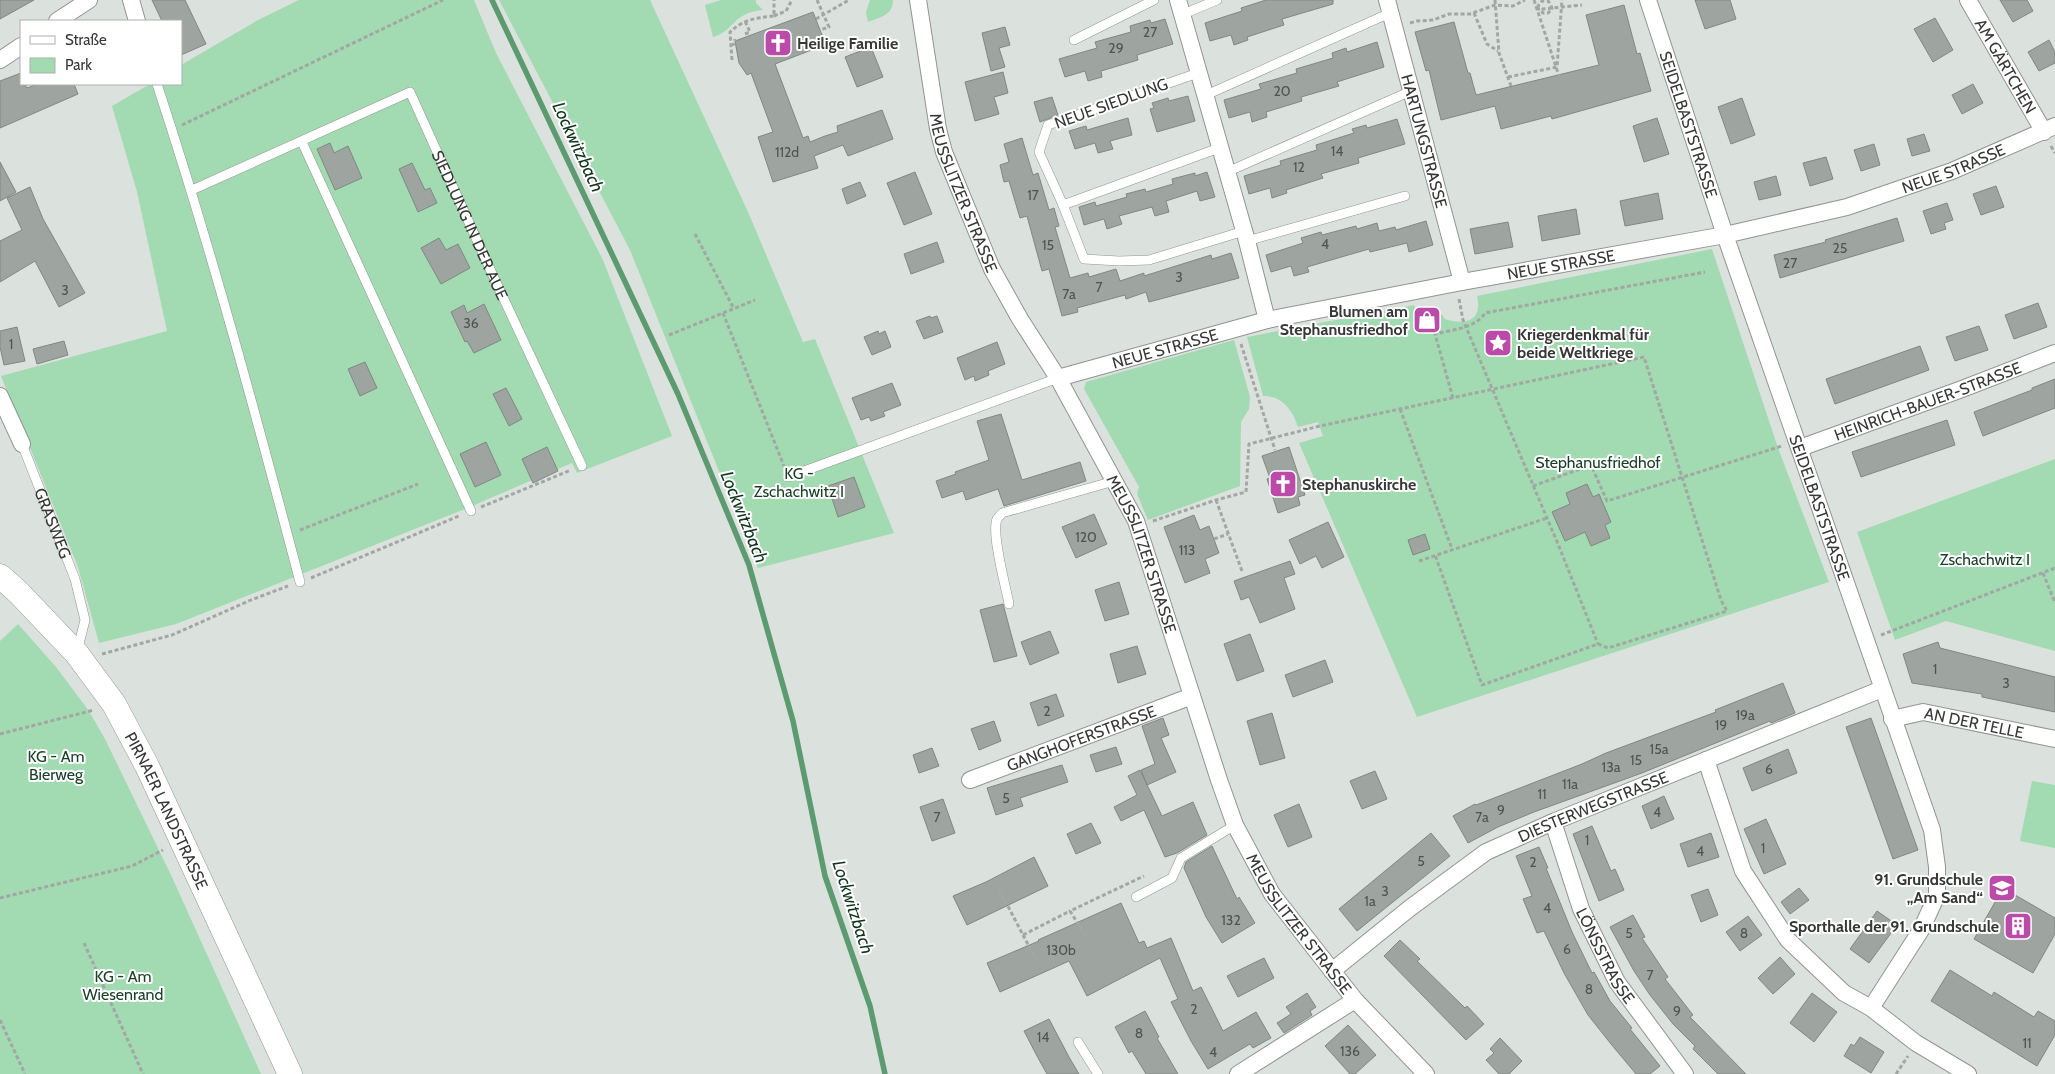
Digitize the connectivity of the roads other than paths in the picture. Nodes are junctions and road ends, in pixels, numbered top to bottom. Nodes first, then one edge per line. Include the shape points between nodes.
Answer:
1 (89, 0) edge
2 (131, 0) edge
3 (918, 0) edge
4 (1154, 0) edge
5 (1217, 0) edge
6 (1648, 0) edge
7 (1968, 0) edge
8 (1180, 7) edge
9 (1391, 14) edge
10 (59, 20) edge
11 (137, 20) edge
12 (1074, 40) dead end
13 (20, 47) edge
14 (0, 60) edge
15 (1198, 73) junction
16 (157, 85) edge
17 (1411, 91) junction
18 (1204, 96) junction
19 (2049, 129) edge
20 (302, 142) junction
21 (1219, 148) junction
22 (1227, 172) junction
23 (192, 190) junction
24 (1405, 196) dead end
25 (1063, 205) junction
26 (1724, 235) junction
27 (1245, 236) junction
28 (1459, 283) junction
29 (1267, 320) junction
30 (2055, 353) edge
31 (1058, 378) junction
32 (0, 396) edge
33 (22, 444) joint
34 (1799, 445) junction
35 (582, 466) road end
36 (788, 477) road end
37 (1114, 481) junction
38 (472, 511) road end
39 (0, 576) edge
40 (300, 582) road end
41 (1009, 604) dead end
42 (78, 655) junction
43 (1882, 689) junction
44 (1192, 696) junction
45 (1892, 719) junction
46 (2055, 739) edge
47 (1706, 760) junction
48 (970, 780) dead end
49 (1553, 822) junction
50 (1235, 825) junction
51 (1136, 897) dead end
52 (1332, 971) junction
53 (1355, 1000) junction
54 (1871, 1008) junction
55 (1078, 1042) dead end
56 (290, 1074) edge
57 (1098, 1074) edge
58 (1238, 1074) edge
59 (1426, 1074) edge
60 (1685, 1074) edge
61 (1968, 1074) edge

1 - 10 street
2 - 11 street
3 - 31 street, MEUSSLITZER STRASSE via 944,152 992,268
4 - 12 lane
5 - 8 lane
6 - 26 street, SEIDELBASTSTRASSE
7 - 19 street, AM GÄRTCHEN
8 - 15 street
9 - 17 street, HARTUNGSTRASSE
9 - 18 lane
13 - 14 street
15 - 18 street
15 - 25 lane, NEUE SIEDLUNG via 1048,125 1039,152
16 - 23 lane
17 - 22 lane
17 - 28 street, HARTUNGSTRASSE
18 - 21 street
19 - 26 street, NEUE STRASSE via 1952,171 1847,206
20 - 23 lane, SIEDLUNG IN DER AUE
20 - 35 lane, SIEDLUNG IN DER AUE via 410,92
20 - 38 lane
21 - 22 street
21 - 25 lane
22 - 27 street
23 - 40 lane
24 - 27 lane, NEUE SIEDLUNG
25 - 27 lane, NEUE SIEDLUNG via 1084,259 1149,260
26 - 28 street, NEUE STRASSE
26 - 34 street, SEIDELBASTSTRASSE
27 - 29 street
28 - 29 street, NEUE STRASSE
29 - 31 street, NEUE STRASSE
30 - 34 street, HEINRICH-BAUER-STRASSE
31 - 36 lane
31 - 37 street, MEUSSLITZER STRASSE
32 - 33 street, GRASWEG
33 - 42 lane, GRASWEG via 75,579 86,620
34 - 43 street, SEIDELBASTSTRASSE
37 - 41 lane via 1002,513 997,519 996,530
37 - 44 street, MEUSSLITZER STRASSE via 1138,526
39 - 42 street, PIRNAER LANDSTRASSE
42 - 56 street, PIRNAER LANDSTRASSE via 114,704 147,766
43 - 45 street, SEIDELBASTSTRASSE
43 - 47 street, DIESTERWEGSTRASSE
44 - 48 street, GANGHOFERSTRASSE
44 - 50 street, MEUSSLITZER STRASSE
45 - 46 street, AN DER TELLE via 1923,712
45 - 54 street, SEIDELBASTSTRASSE via 1932,830 1937,895 1921,930
47 - 49 street, DIESTERWEGSTRASSE
47 - 54 street via 1743,871 1788,940 1844,993
49 - 52 street, DIESTERWEGSTRASSE via 1486,852
49 - 60 street, LÖNSSTRASSE via 1581,909 1617,982
50 - 51 lane via 1181,858 1172,878
50 - 52 street, MEUSSLITZER STRASSE via 1272,894
52 - 53 street, MEUSSLITZER STRASSE
53 - 58 street
53 - 59 street, MEUSSLITZER STRASSE
54 - 61 street via 1916,1043
55 - 57 lane

